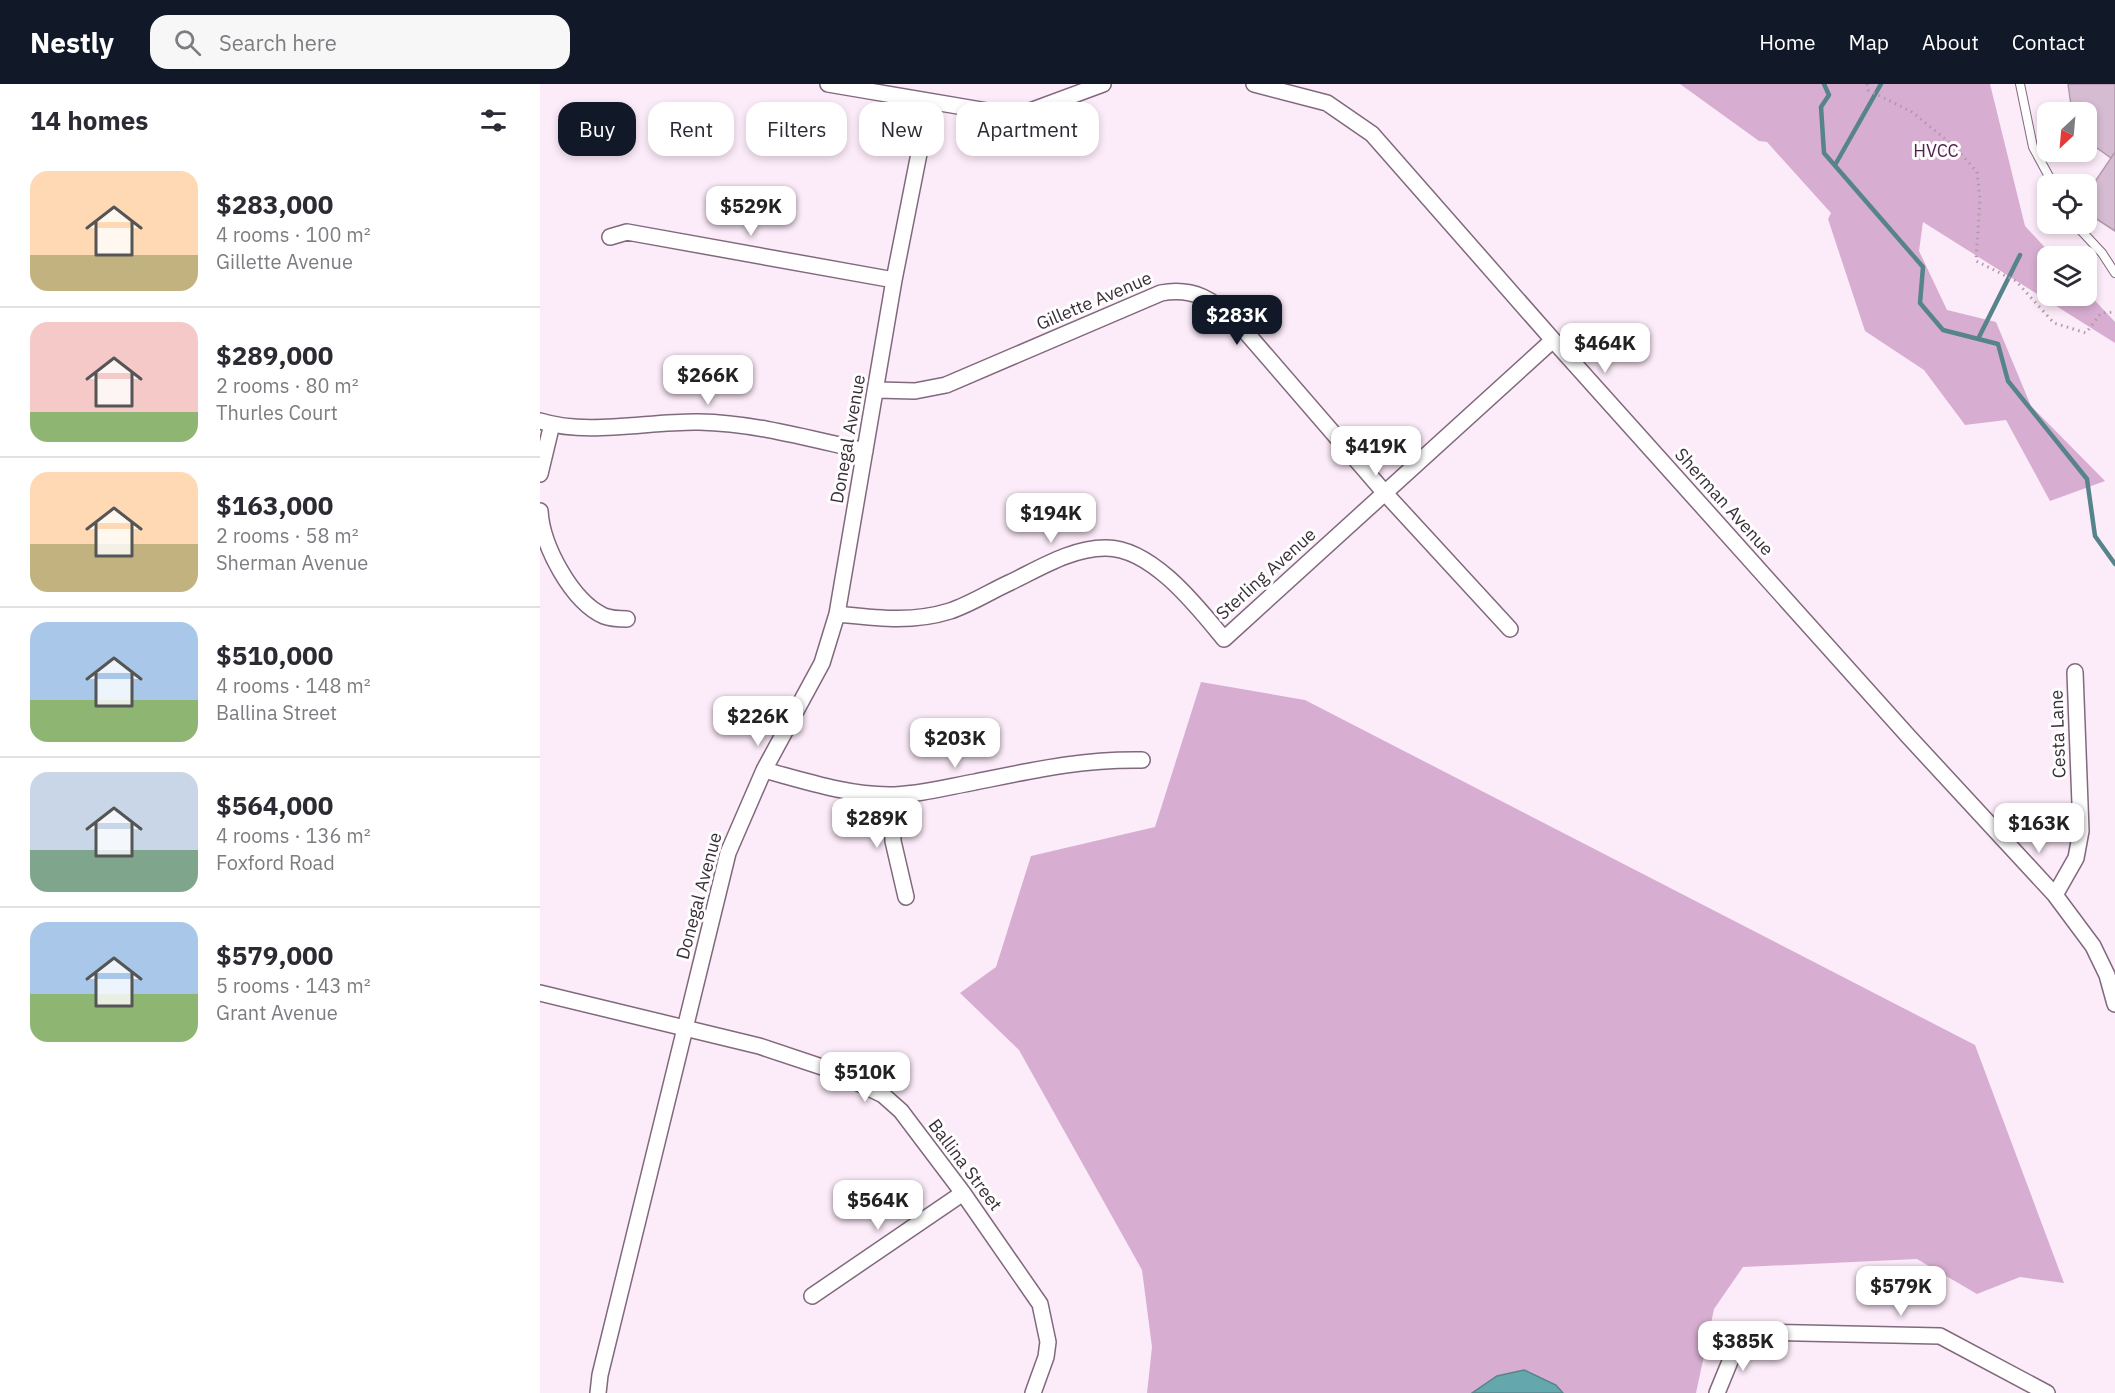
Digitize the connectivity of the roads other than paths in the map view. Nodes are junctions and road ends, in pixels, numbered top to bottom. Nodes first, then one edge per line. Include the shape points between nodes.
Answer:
1 (828, 84) edge
2 (1102, 84) edge
3 (1254, 84) edge
4 (2020, 84) edge
5 (923, 102) edge
6 (944, 105) edge
7 (918, 156) edge
8 (2048, 174) edge
9 (2084, 234) edge
10 (610, 237) dead end
11 (2115, 273) edge
12 (894, 280) junction
13 (1553, 340) junction
14 (877, 390) junction
15 (546, 423) edge
16 (865, 451) junction
17 (540, 474) edge
18 (1384, 492) junction
19 (540, 511) edge
20 (837, 614) junction
21 (627, 619) dead end
22 (1510, 629) dead end
23 (2075, 672) dead end
24 (1142, 760) dead end
25 (764, 770) junction
26 (892, 795) junction
27 (2055, 895) junction
28 (906, 897) dead end
29 (540, 993) edge
30 (2115, 1004) edge
31 (685, 1030) junction
32 (963, 1193) junction
33 (812, 1296) dead end
34 (598, 1393) edge
35 (1034, 1393) edge
36 (1717, 1393) edge
37 (2047, 1393) edge

1 - 5 street
2 - 6 street via 1030,111 1005,114
3 - 13 street, Sherman Avenue via 1328,103 1372,134
4 - 8 lane via 2033,147
7 - 12 street, Donegal Avenue
9 - 11 lane
10 - 12 street via 627,232
12 - 14 street, Donegal Avenue
13 - 18 street, Sterling Avenue
13 - 27 street, Sherman Avenue
14 - 16 street, Donegal Avenue
14 - 18 street, Gillette Avenue via 915,391 946,385 1161,293 1192,292 1220,306 1238,323
15 - 16 street via 725,423
15 - 17 street
16 - 20 street, Donegal Avenue
18 - 20 street, Sterling Avenue via 1224,639 1165,574 1133,553 1106,548 1055,560 940,614 894,620
18 - 22 street, Gillette Avenue
19 - 21 street via 546,544 587,604 612,618
20 - 25 street, Donegal Avenue via 822,663
23 - 27 street, Cesta Lane via 2081,831 2076,858
24 - 26 street via 1073,762
25 - 26 street via 824,786
25 - 31 street, Donegal Avenue via 728,853
26 - 28 street via 893,841
27 - 30 street, Sherman Avenue via 2093,946
29 - 31 street, Ballina Street
31 - 32 street, Ballina Street via 759,1046 821,1066 883,1095 900,1111
31 - 34 street, Donegal Avenue
32 - 33 street
32 - 35 street, Ballina Street via 1040,1304 1048,1342
36 - 37 street via 1740,1337 1752,1332 1940,1336

